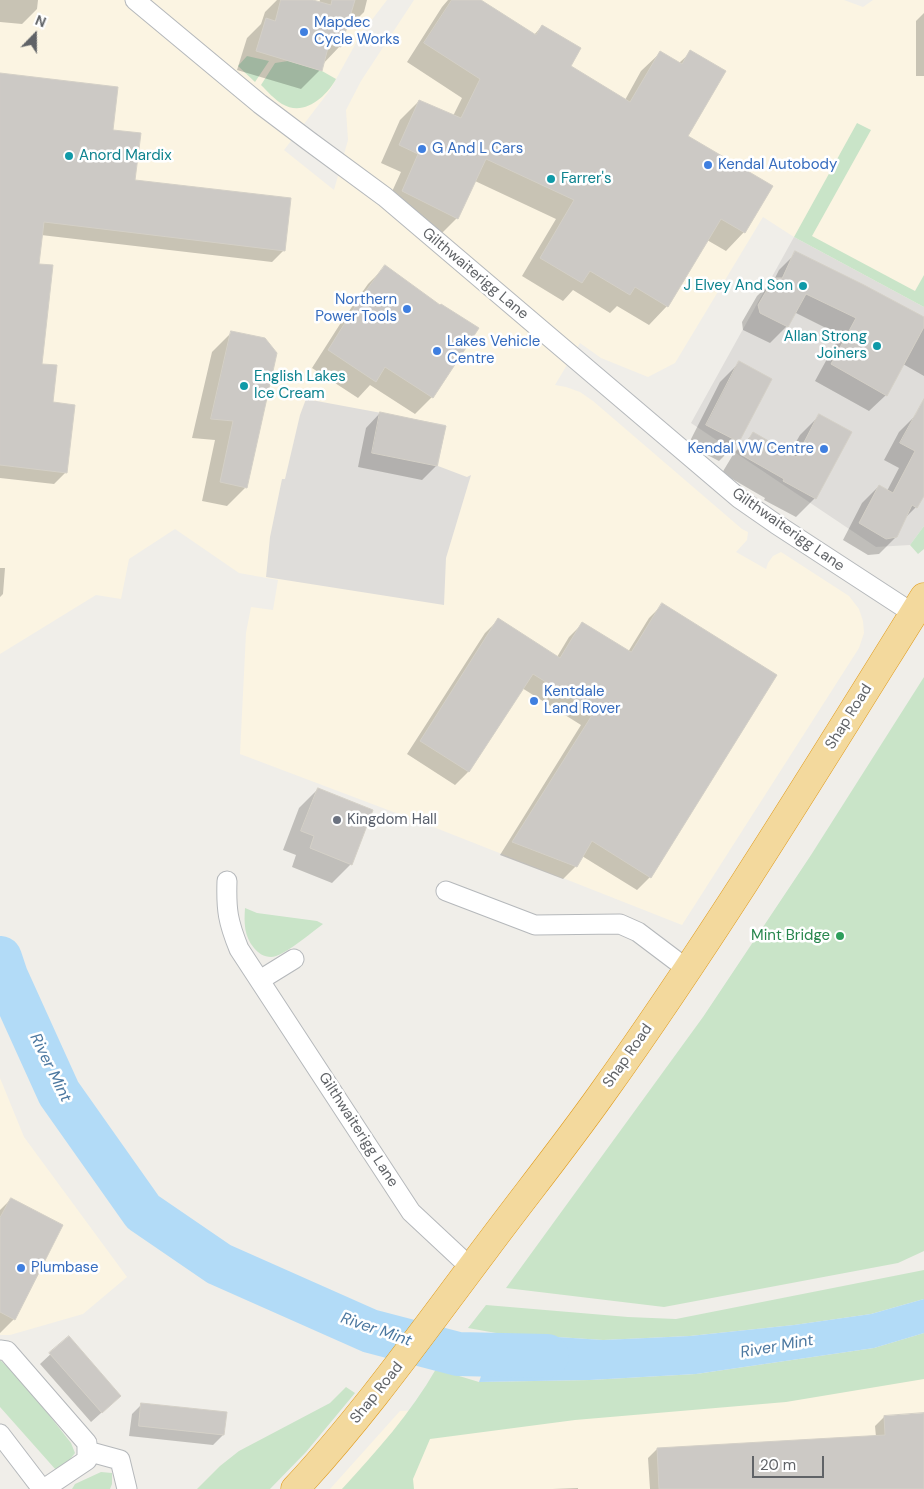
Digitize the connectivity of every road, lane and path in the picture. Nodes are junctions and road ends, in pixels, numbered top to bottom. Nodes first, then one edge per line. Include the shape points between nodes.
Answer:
1 (136, 0) edge
2 (919, 606) edge
3 (227, 881) dead end
4 (446, 891) dead end
5 (294, 959) dead end
6 (687, 969) junction
7 (260, 980) junction
8 (471, 1268) junction
9 (0, 1350) edge
10 (0, 1434) edge
11 (87, 1451) junction
12 (43, 1489) edge
13 (127, 1489) edge
14 (295, 1489) edge

1 - 2 street, Gilthwaiterigg Lane via 260,104 384,197 740,499 776,524
2 - 6 highway, Shap Road
3 - 7 street, Gilthwaiterigg Lane via 226,904 230,926 239,949
4 - 6 street via 535,925 620,924 638,932
5 - 7 street
6 - 8 highway, Shap Road via 600,1096
7 - 8 street, Gilthwaiterigg Lane via 411,1212
8 - 14 highway, Shap Road via 396,1369
9 - 11 street via 7,1350 87,1443
10 - 12 street
11 - 12 street via 87,1460
11 - 13 street via 120,1460

